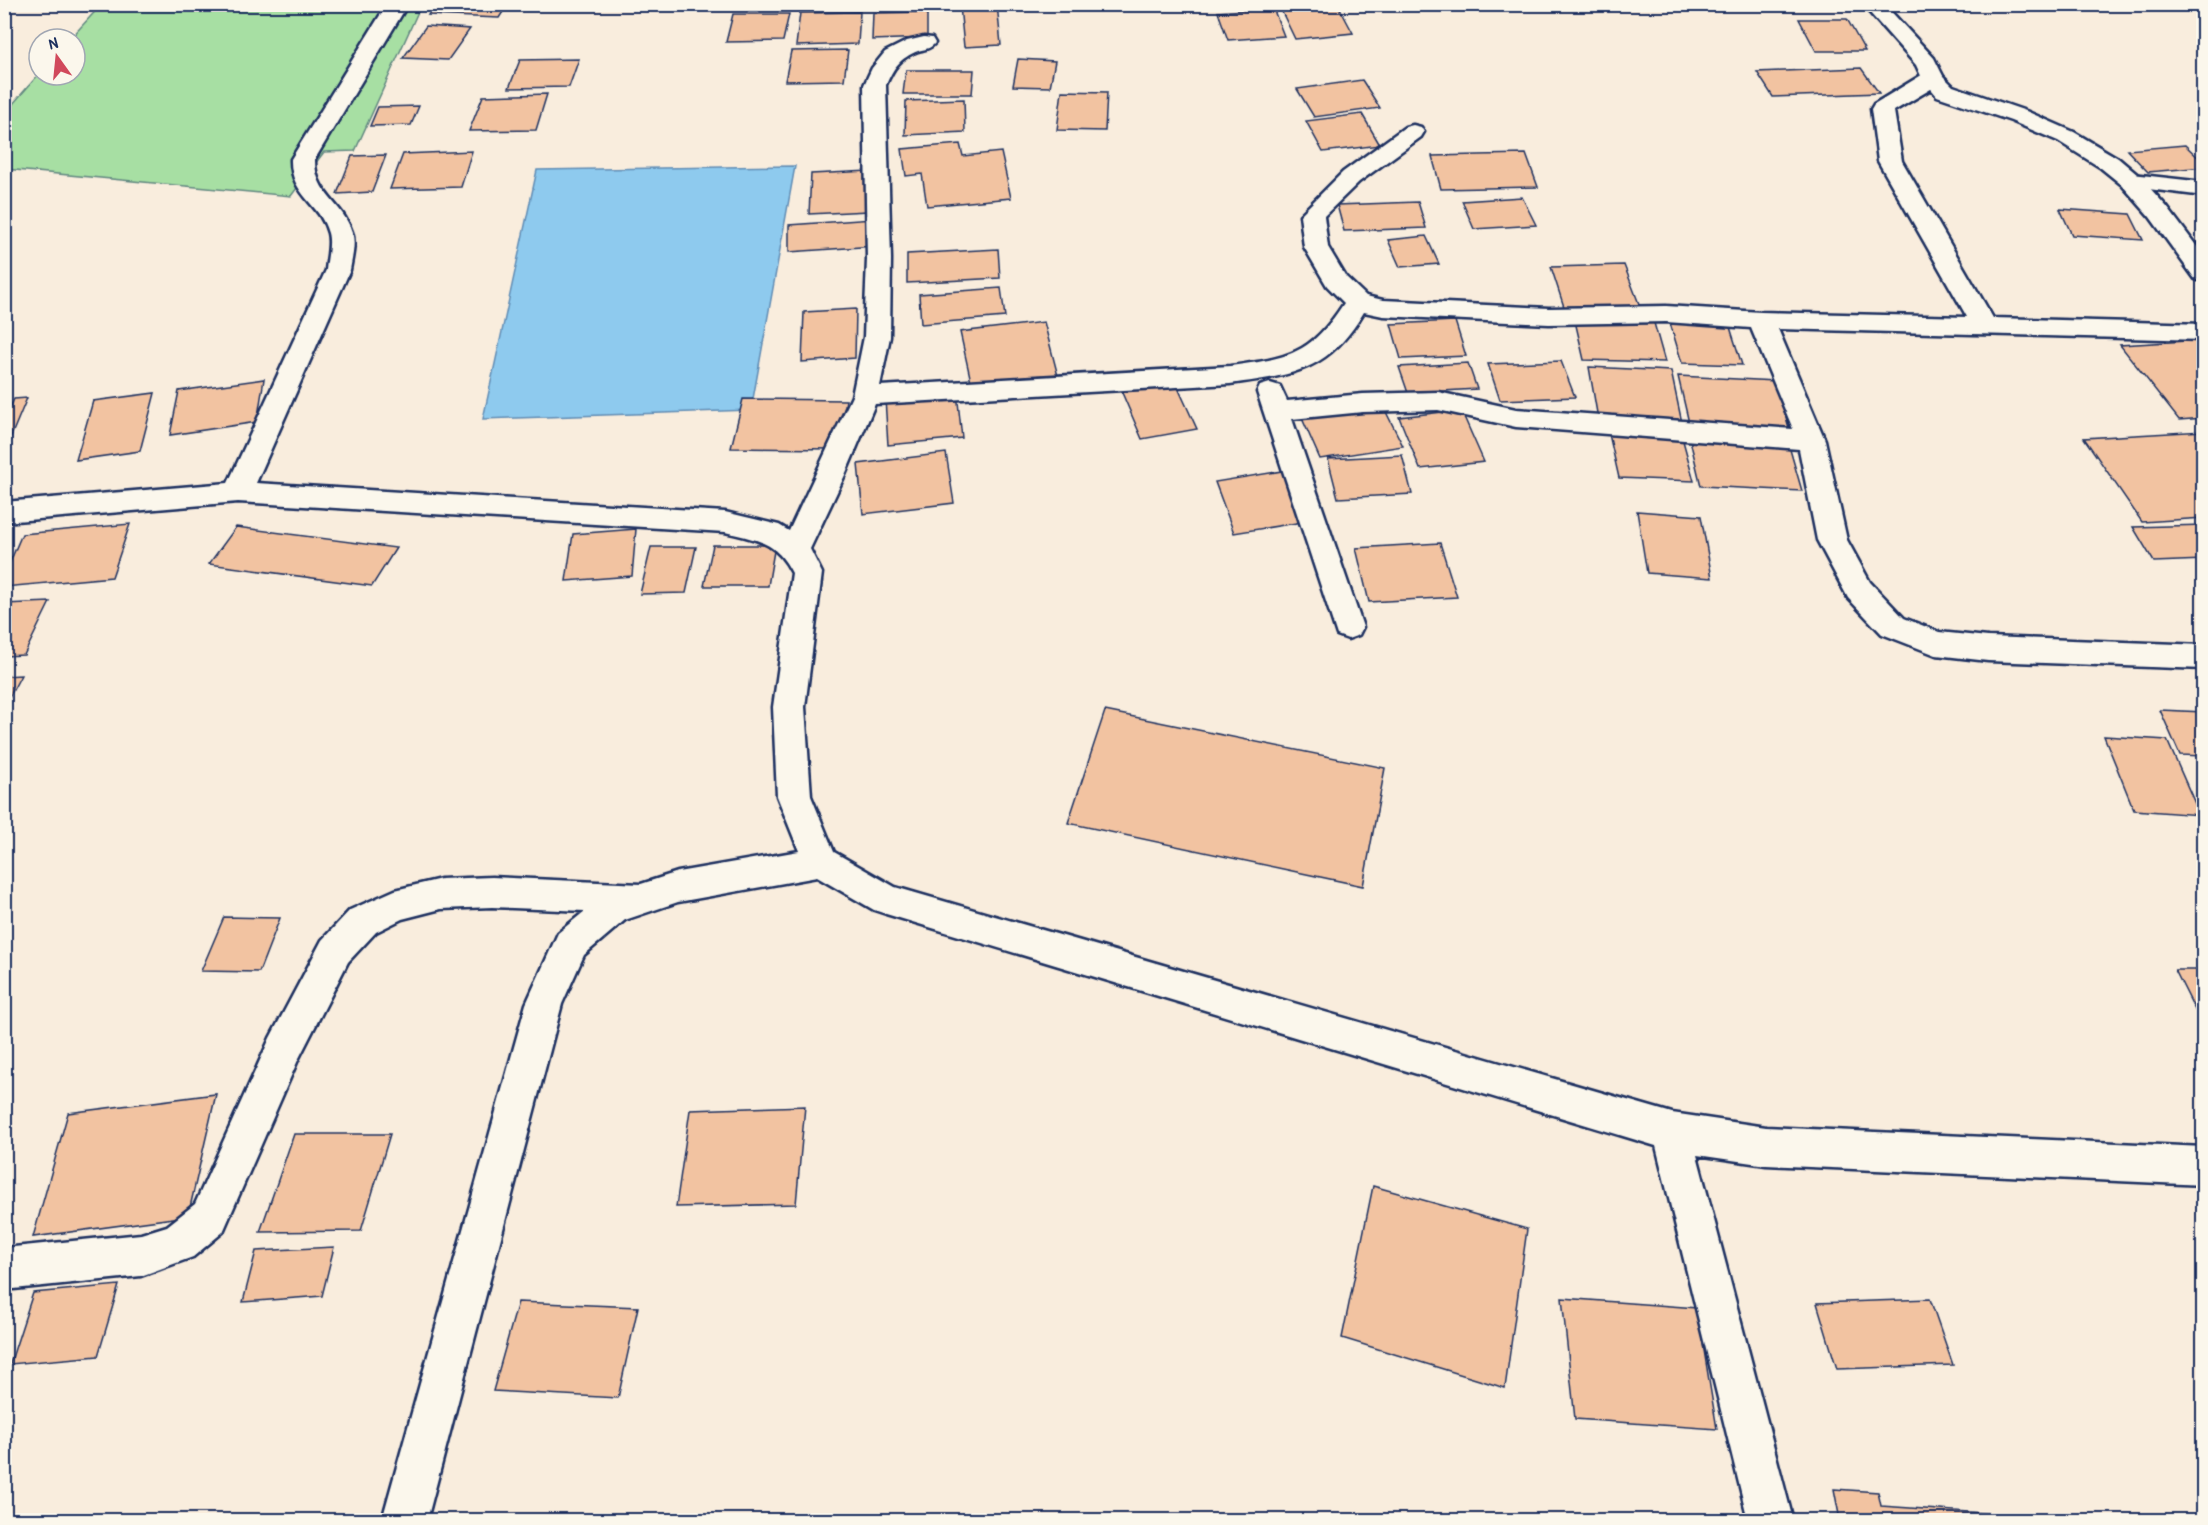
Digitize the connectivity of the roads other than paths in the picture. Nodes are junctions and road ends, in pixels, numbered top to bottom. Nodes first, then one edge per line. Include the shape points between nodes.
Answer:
1 (398, 4) edge
2 (1872, 4) edge
3 (924, 43) dead end
4 (1933, 78) junction
5 (1413, 132) dead end
6 (2132, 181) junction
7 (2204, 189) edge
8 (2204, 274) edge
9 (1357, 302) junction
10 (1761, 320) junction
11 (1985, 326) junction
12 (2204, 332) edge
13 (1262, 370) junction
14 (865, 396) junction
15 (1276, 411) junction
16 (1811, 441) junction
17 (238, 492) junction
18 (4, 512) edge
19 (795, 549) junction
20 (1348, 627) dead end
21 (2204, 657) edge
22 (821, 862) junction
23 (645, 898) junction
24 (1672, 1132) junction
25 (2204, 1166) edge
26 (4, 1269) edge
27 (405, 1521) edge
28 (1770, 1521) edge

1 - 17 street via 303,159 301,172 306,186 330,211 341,235 338,270
2 - 4 street via 1926,63
3 - 14 street via 903,48 882,66 874,85 878,337
4 - 6 street via 1945,91 2052,128 2092,149
4 - 11 street via 1882,109 1890,161
5 - 9 street via 1351,177 1312,215 1316,247 1336,281
6 - 7 street
6 - 8 street
9 - 10 street via 1383,308 1549,316 1666,314
9 - 13 street via 1332,339 1314,353 1285,366
10 - 11 street
10 - 16 street
11 - 12 street
13 - 14 street
13 - 15 street
14 - 19 street
15 - 16 street via 1363,402 1438,401 1516,418
15 - 20 street
16 - 21 street via 1832,540 1858,590 1893,626 1936,643 1988,649
17 - 18 street
17 - 19 street via 725,522 769,532
19 - 22 street via 807,573 789,707 794,796
22 - 23 street via 678,887
22 - 24 street via 886,899
23 - 26 street via 441,894 395,905 363,921 335,951 283,1050 209,1218 180,1243 141,1255
23 - 27 street via 613,909 571,944 544,1004
24 - 25 street via 1766,1146
24 - 28 street

